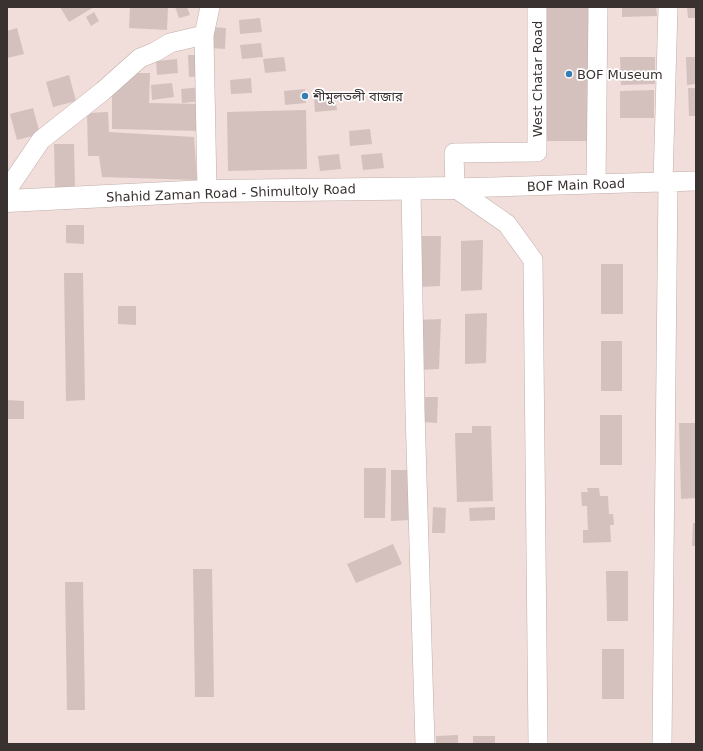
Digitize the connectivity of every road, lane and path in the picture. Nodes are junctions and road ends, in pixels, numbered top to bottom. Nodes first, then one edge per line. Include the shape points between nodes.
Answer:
1 (210, 7) edge
2 (538, 7) edge
3 (598, 7) edge
4 (668, 7) edge
5 (204, 35) junction
6 (696, 181) edge
7 (666, 182) junction
8 (596, 184) junction
9 (411, 188) junction
10 (455, 188) junction
11 (7, 190) edge
12 (207, 191) junction
13 (7, 201) edge
14 (425, 744) edge
15 (538, 744) edge
16 (662, 744) edge

1 - 5 street
2 - 10 street, West Chatar Road via 538,152 454,153
3 - 8 street
4 - 7 street
5 - 11 street via 170,43 140,58 41,140
5 - 12 street
6 - 7 street, BOF Main Road
7 - 8 street, BOF Main Road
7 - 16 street
8 - 10 street, BOF Main Road
9 - 10 main road, Shahid Zaman Road - Shimultoly Road
9 - 12 main road, Shahid Zaman Road - Shimultoly Road
9 - 14 street
10 - 15 street via 507,224 533,260
12 - 13 main road, Shahid Zaman Road - Shimultoly Road

